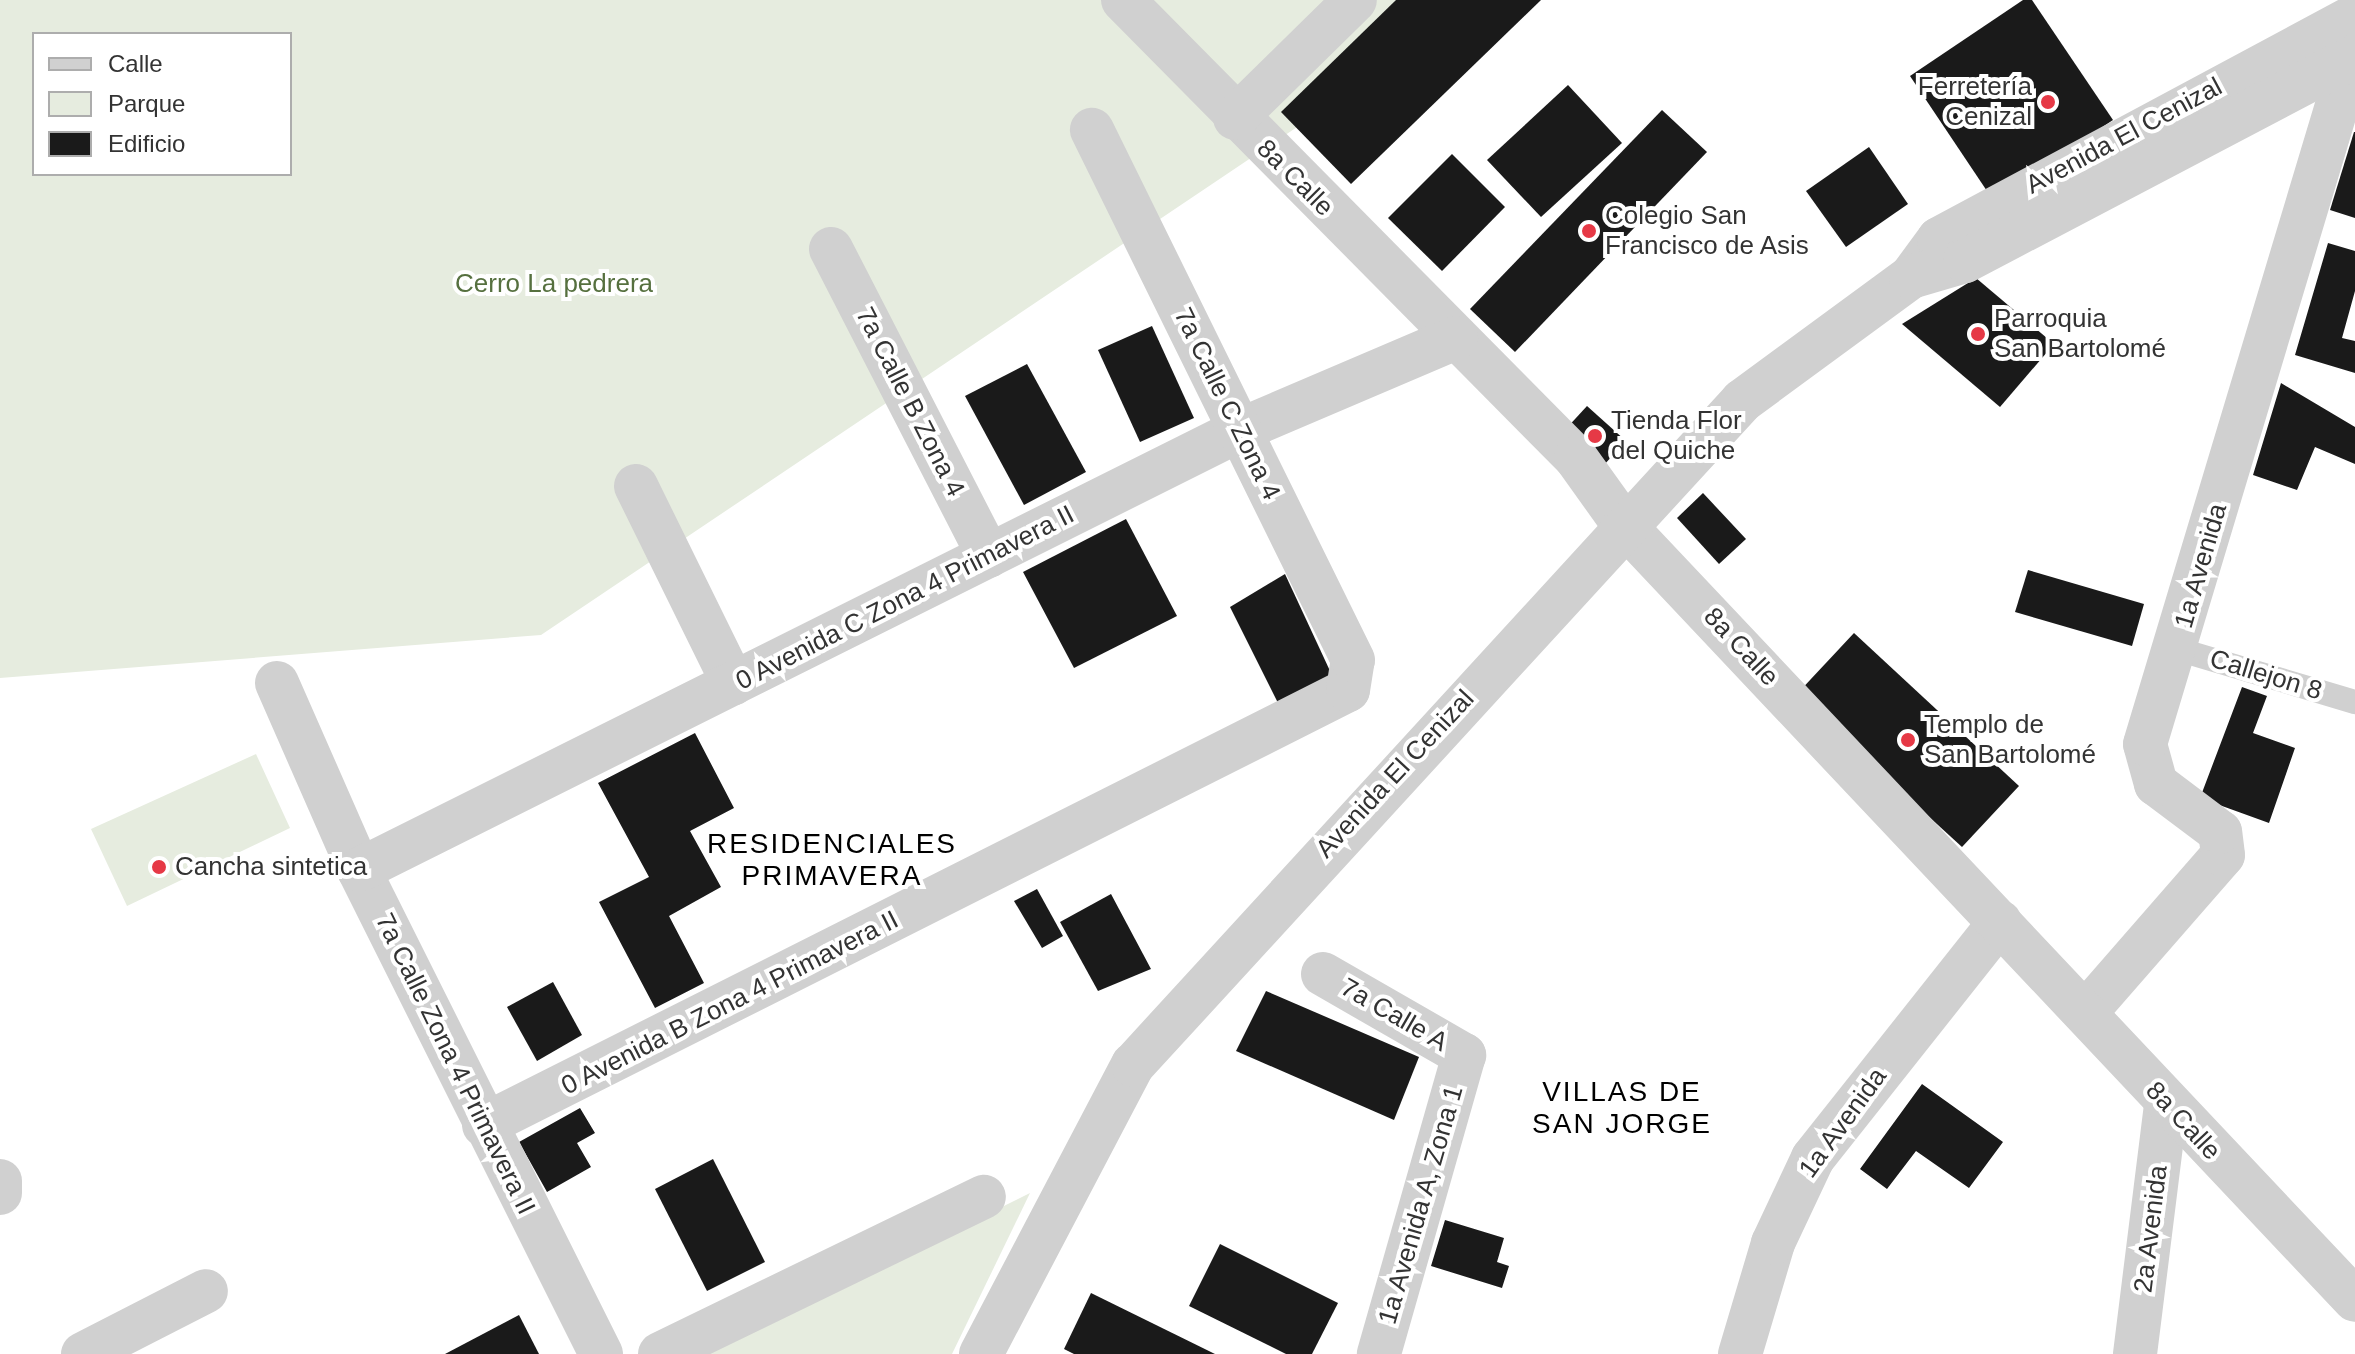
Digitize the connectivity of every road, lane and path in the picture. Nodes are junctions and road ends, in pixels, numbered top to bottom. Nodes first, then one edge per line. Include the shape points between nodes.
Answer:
1 (1123, 0) edge
2 (1355, 0) edge
3 (2355, 16) edge
4 (2352, 54) edge
5 (1235, 118) junction
6 (1092, 130) dead end
7 (831, 249) dead end
8 (1911, 277) junction
9 (1456, 338) junction
10 (1240, 430) junction
11 (636, 486) dead end
12 (1624, 525) junction
13 (989, 556) junction
14 (2177, 649) junction
15 (1355, 679) joint
16 (277, 683) dead end
17 (733, 683) junction
18 (2355, 702) edge
19 (359, 870) junction
20 (2000, 922) junction
21 (1323, 974) dead end
22 (2086, 1012) junction
23 (1464, 1055) joint
24 (2166, 1104) junction
25 (484, 1125) junction
26 (0, 1181) edge
27 (0, 1193) edge
28 (984, 1197) dead end
29 (206, 1291) dead end
30 (2355, 1300) edge
31 (83, 1354) edge
32 (601, 1354) edge
33 (660, 1354) edge
34 (981, 1354) edge
35 (1379, 1354) edge
36 (1740, 1354) edge
37 (2135, 1354) edge

1 - 5 street, 8a Calle
2 - 5 street
3 - 8 street, Avenida El Cenizal via 1939,239
4 - 8 street, Avenida El Cenizal via 1965,261
4 - 14 street, 1a Avenida
5 - 9 street, 8a Calle
6 - 10 street, 7a Calle C Zona 4
7 - 13 street, 7a Calle B Zona 4
8 - 12 street, Avenida El Cenizal via 1742,401
9 - 10 street, 0 Avenida C Zona 4 Primavera II
9 - 12 street, 8a Calle via 1576,458
10 - 13 street, 0 Avenida C Zona 4 Primavera II
10 - 15 street, 7a Calle C Zona 4 via 1353,660
11 - 17 street
12 - 20 street, 8a Calle
12 - 34 street, Avenida El Cenizal via 1133,1065
13 - 17 street, 0 Avenida C Zona 4 Primavera II
14 - 18 lane, Callejon 8
14 - 22 street, 1a Avenida via 2145,756 2156,784 2220,832 2223,855
15 - 25 street, 0 Avenida B Zona 4 Primavera II via 1335,700
16 - 19 street, 7a Calle Zona 4 Primavera II
17 - 19 street, 0 Avenida C Zona 4 Primavera II
19 - 25 street, 7a Calle Zona 4 Primavera II
20 - 22 street, 8a Calle
20 - 36 street, 1a Avenida via 1813,1158 1773,1243
21 - 23 street, 7a Calle A
22 - 24 street, 8a Calle
23 - 35 street, 1a Avenida A, Zona 1
24 - 30 street, 8a Calle
24 - 37 street, 2a Avenida
25 - 32 street, 7a Calle Zona 4 Primavera II
26 - 27 street
28 - 33 street
29 - 31 street

